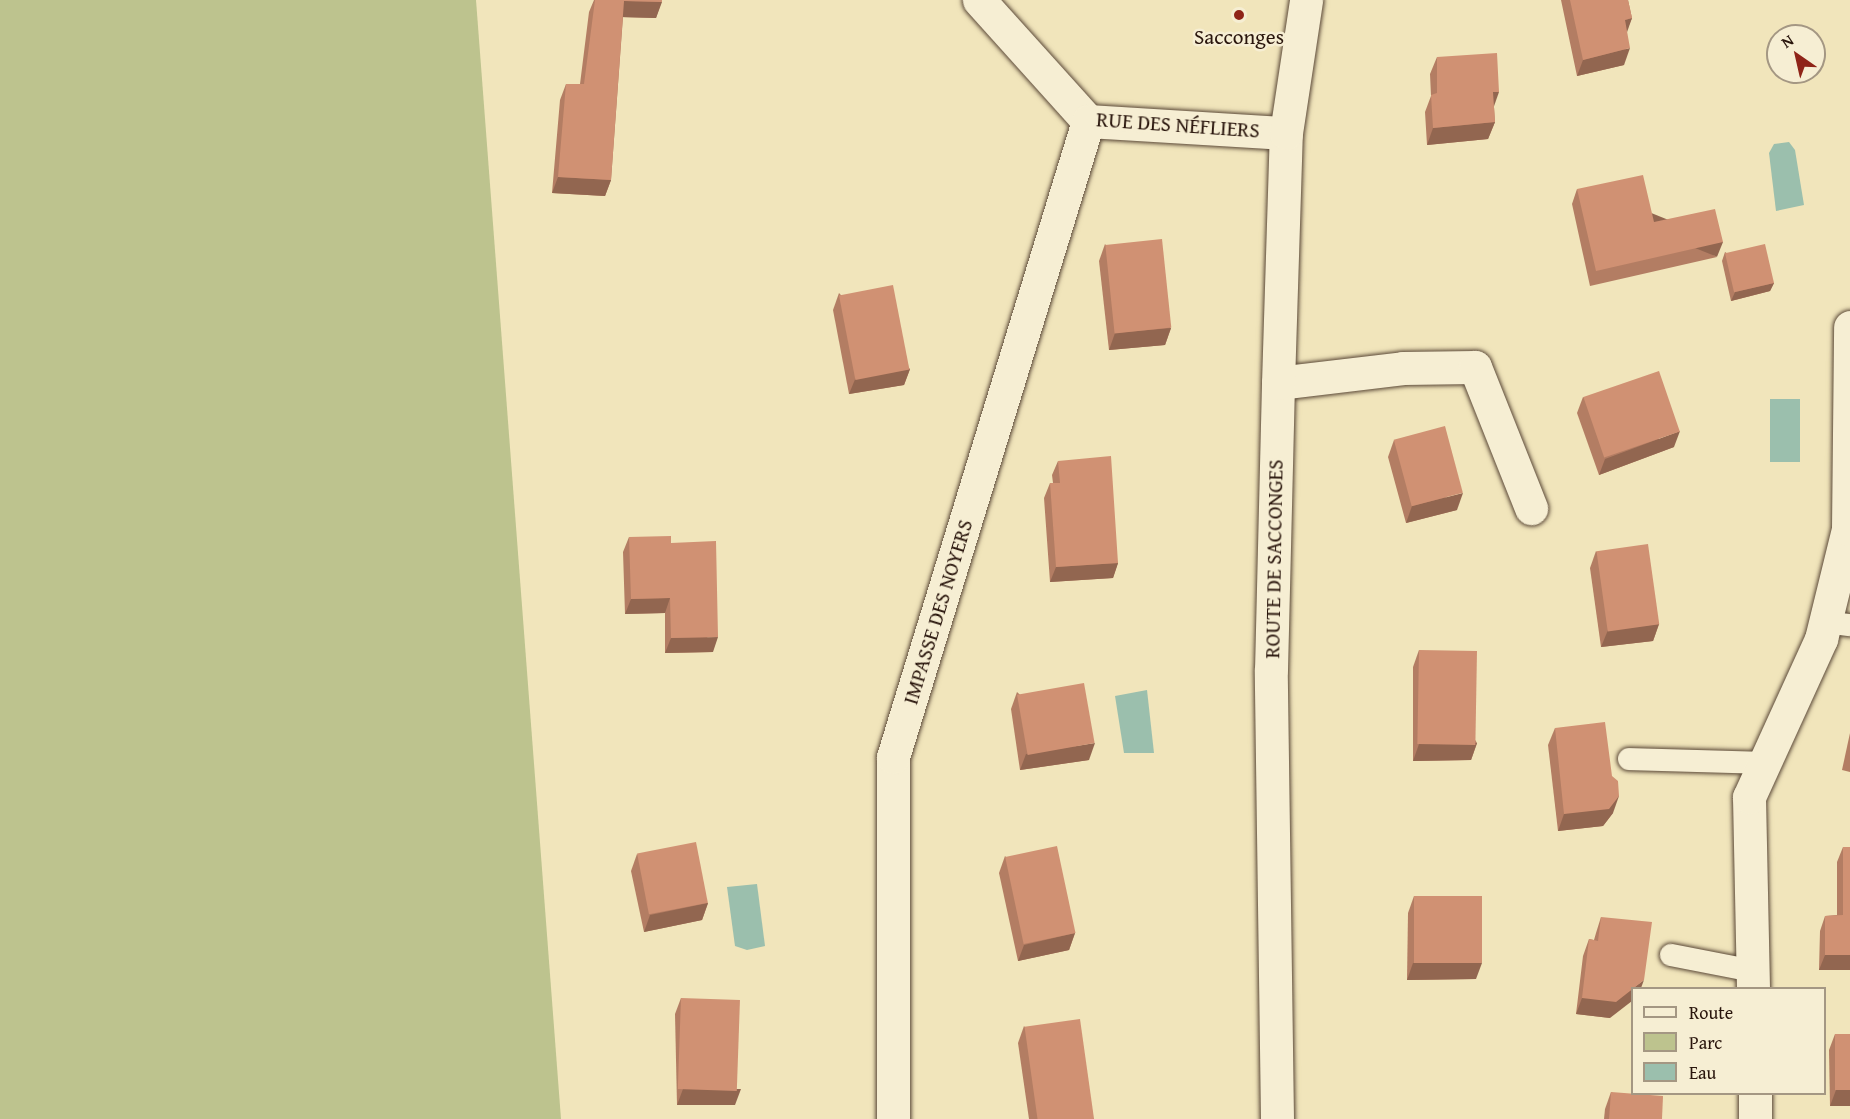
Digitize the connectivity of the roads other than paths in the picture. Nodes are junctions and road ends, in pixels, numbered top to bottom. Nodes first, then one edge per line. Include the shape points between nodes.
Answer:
1 (979, 0) edge
2 (1306, 0) edge
3 (1088, 121) junction
4 (1286, 133) junction
5 (1850, 327) edge
6 (1278, 383) junction
7 (1531, 508) dead end
8 (1837, 623) edge
9 (1629, 759) dead end
10 (1765, 763) junction
11 (1671, 955) dead end
12 (1753, 980) edge
13 (1755, 1095) edge
14 (893, 1119) edge
15 (1277, 1119) edge
16 (1755, 1119) edge

1 - 3 street, RUE DES NÉFLIERS
2 - 4 street, ROUTE DE SACCONGES
3 - 4 street, RUE DES NÉFLIERS
3 - 14 street, IMPASSE DES NOYERS via 893,757
4 - 6 street, ROUTE DE SACCONGES
5 - 8 street via 1848,530
6 - 7 street via 1402,368 1475,367
6 - 15 street, ROUTE DE SACCONGES via 1271,670
8 - 10 street via 1821,639
9 - 10 lane
10 - 12 street via 1749,796
11 - 12 lane
13 - 16 street

